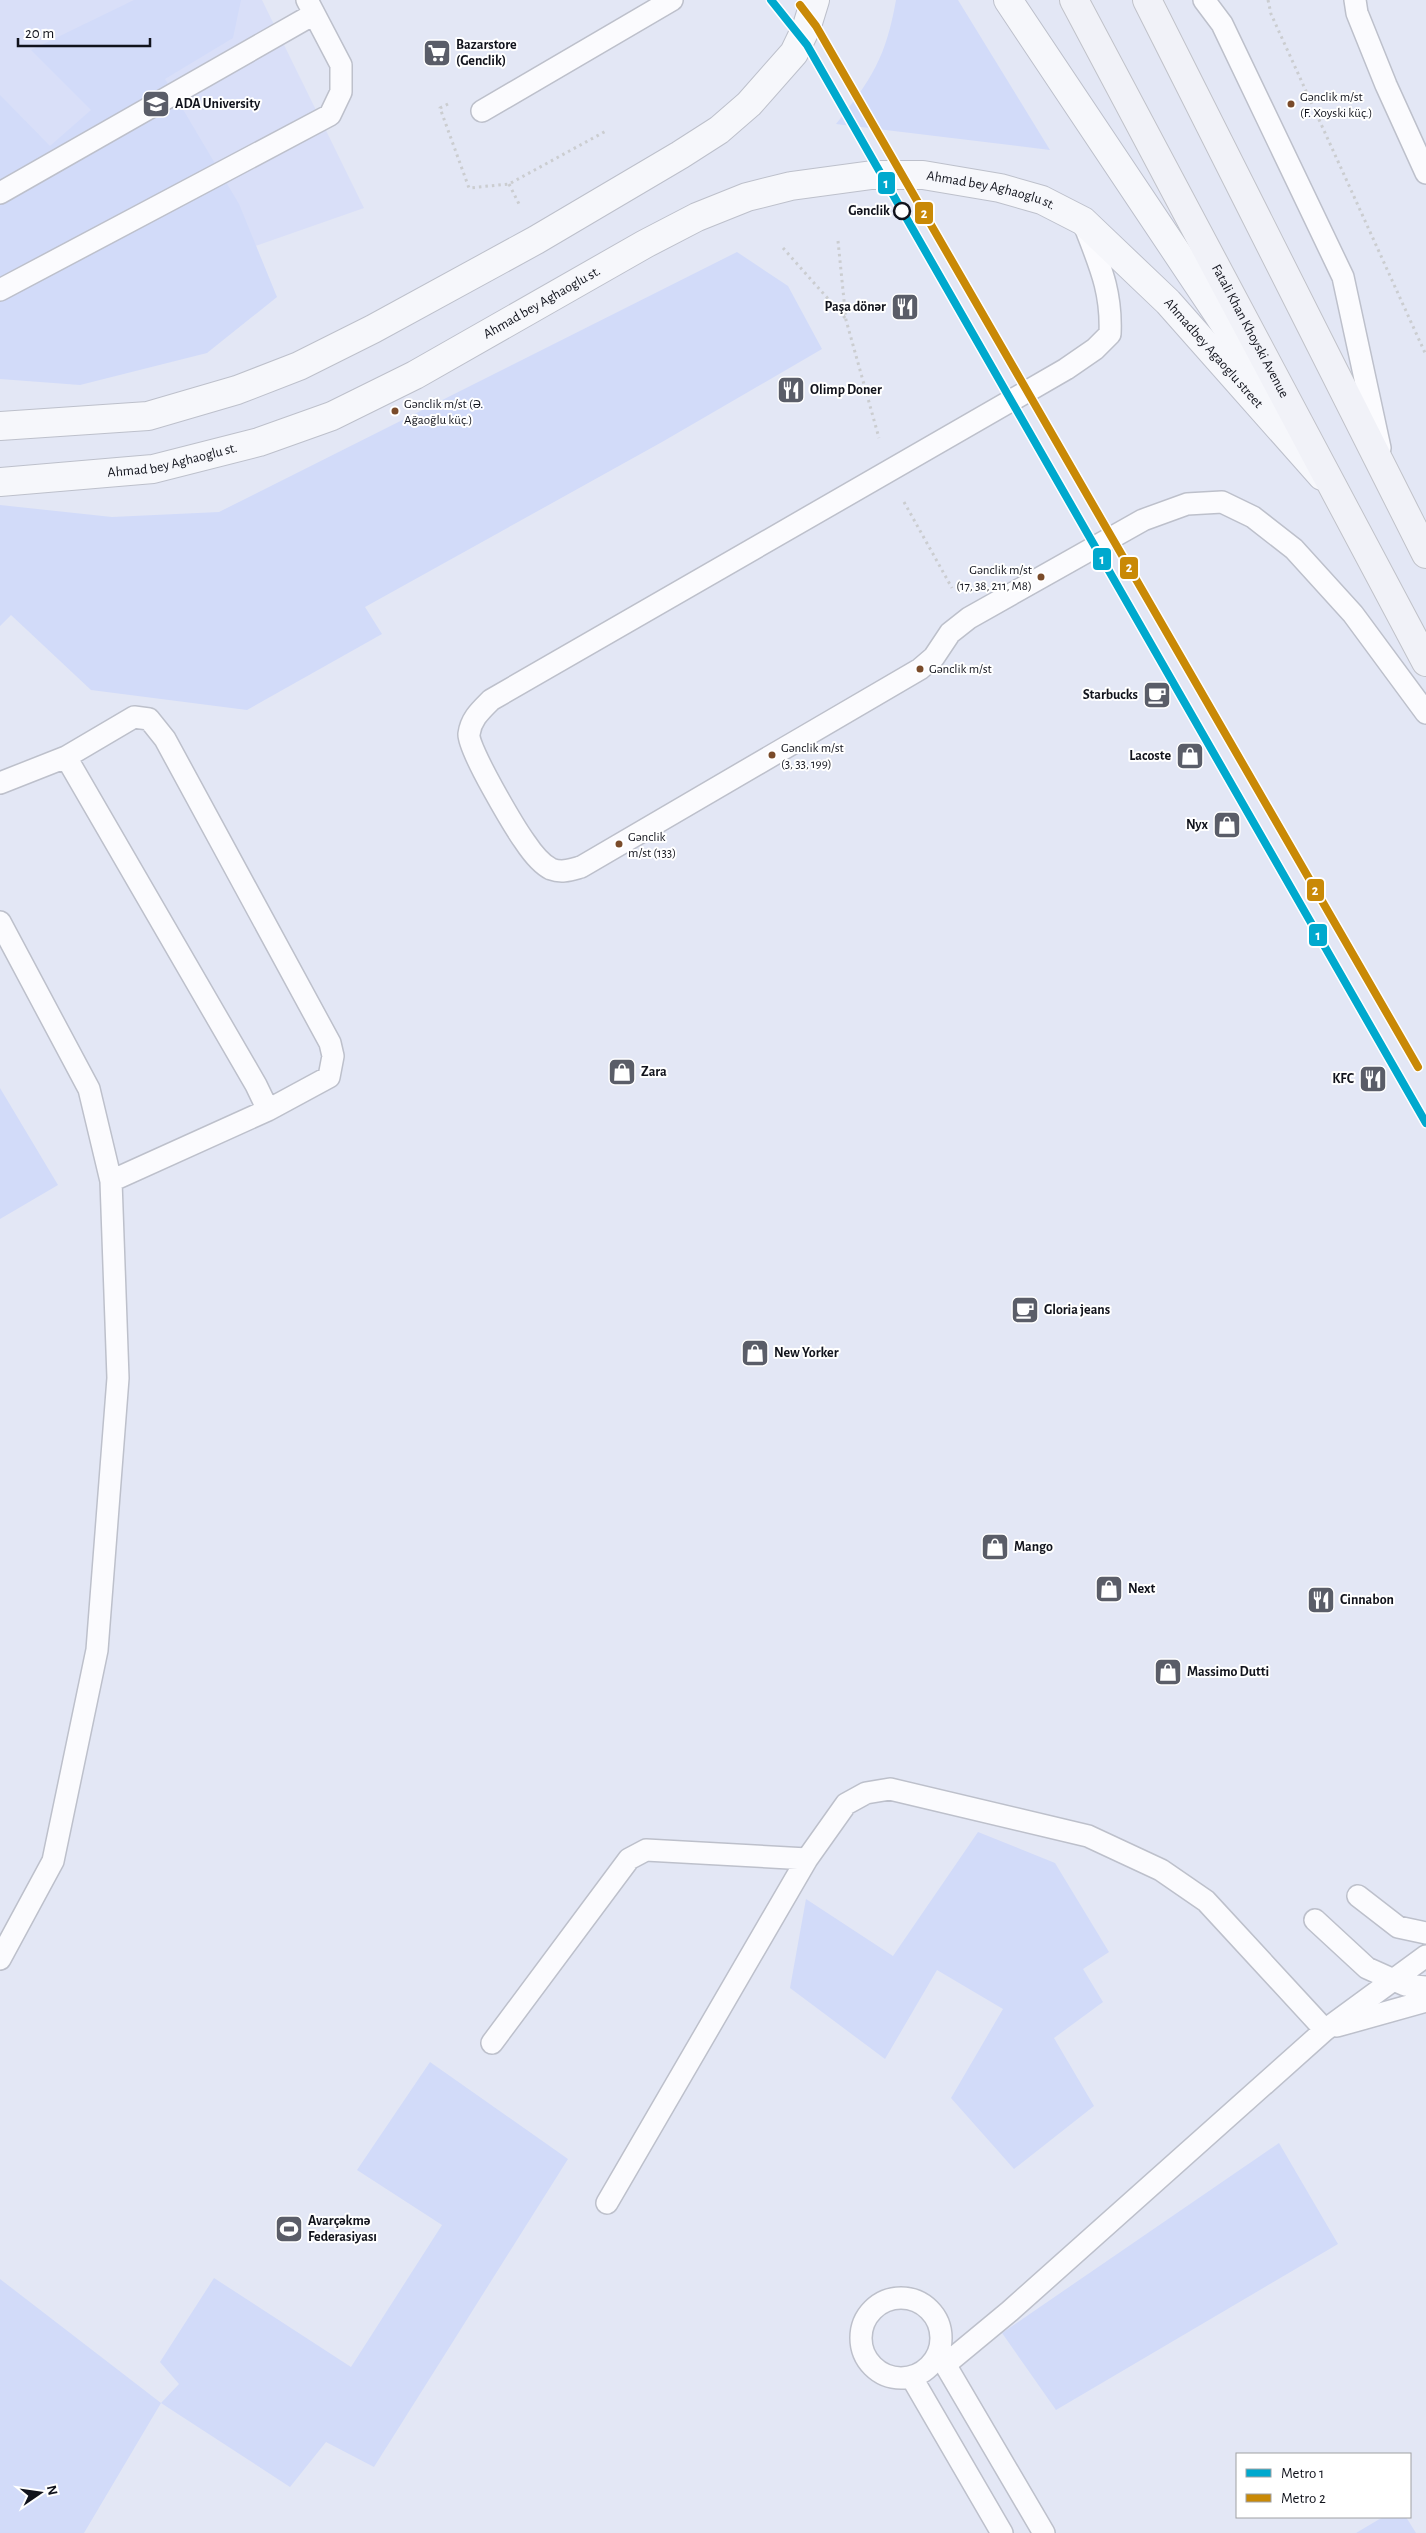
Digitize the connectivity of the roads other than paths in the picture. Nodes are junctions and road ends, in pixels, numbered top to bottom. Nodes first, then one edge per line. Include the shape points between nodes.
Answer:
1 (672, 0) edge
2 (815, 0) edge
3 (1008, 0) edge
4 (1074, 0) edge
5 (1147, 0) edge
6 (1204, 0) edge
7 (1355, 0) edge
8 (311, 7) edge
9 (482, 111) dead end
10 (1426, 173) edge
11 (0, 192) edge
12 (1084, 221) junction
13 (0, 290) edge
14 (0, 426) edge
15 (1386, 477) junction
16 (0, 482) edge
17 (1337, 493) junction
18 (1426, 522) edge
19 (1426, 554) edge
20 (1426, 662) edge
21 (1426, 713) edge
22 (66, 757) junction
23 (0, 784) edge
24 (0, 922) edge
25 (268, 1110) junction
26 (112, 1180) junction
27 (807, 1859) junction
28 (1358, 1896) dead end
29 (1315, 1920) dead end
30 (1426, 1934) edge
31 (1426, 1956) edge
32 (0, 1959) edge
33 (1392, 1979) junction
34 (1426, 1987) edge
35 (1426, 2000) edge
36 (1325, 2030) junction
37 (492, 2043) dead end
38 (607, 2203) dead end
39 (942, 2359) junction
40 (912, 2378) junction
41 (1002, 2533) edge
42 (1044, 2533) edge

1 - 9 lane
2 - 14 street via 794,53 749,104 719,130 536,240 374,329 299,366 237,390 148,416
3 - 17 street
4 - 17 main road, Fatali Khan Khoyski Avenue
5 - 15 main road
6 - 15 lane via 1222,24 1343,277
7 - 10 lane via 1357,13 1386,85
8 - 11 lane
8 - 13 lane via 341,65 341,92 330,115
12 - 16 street, Ahmad bey Aghaoglu st. via 1042,200 1000,188 923,175 872,174 790,186 747,197 697,217 415,375 332,416 259,442 153,469
12 - 17 street, Ahmadbey Agaoglu street via 1168,302
12 - 21 lane via 1108,290 1110,334 1095,349 1066,369 491,700 474,718 468,737 524,842 550,868 564,872 581,867 920,669 934,657 950,633 969,618 1144,520 1187,504 1222,502 1253,517 1294,549 1353,614
15 - 18 lane
15 - 19 main road
17 - 20 main road, Fatali Khan Khoyski Avenue
22 - 23 lane
22 - 25 lane
22 - 25 lane via 134,717 149,719 165,738 330,1043 334,1056 329,1077
24 - 26 lane via 89,1089
25 - 26 lane
26 - 32 lane via 118,1378 97,1650 53,1861
27 - 36 lane via 846,1804 866,1793 890,1788 1088,1836 1161,1870 1206,1902
27 - 37 lane via 646,1850 629,1859
27 - 38 lane
28 - 30 lane via 1398,1927
29 - 33 lane via 1367,1968
31 - 33 lane
33 - 34 lane via 1405,1985
33 - 36 lane
35 - 36 lane
36 - 39 lane via 1010,2311
39 - 40 lane
39 - 40 lane via 942,2336 937,2319 926,2305 909,2298 890,2298 875,2307 864,2322 860,2340 865,2358 877,2371 886,2375
39 - 42 lane
40 - 41 lane

